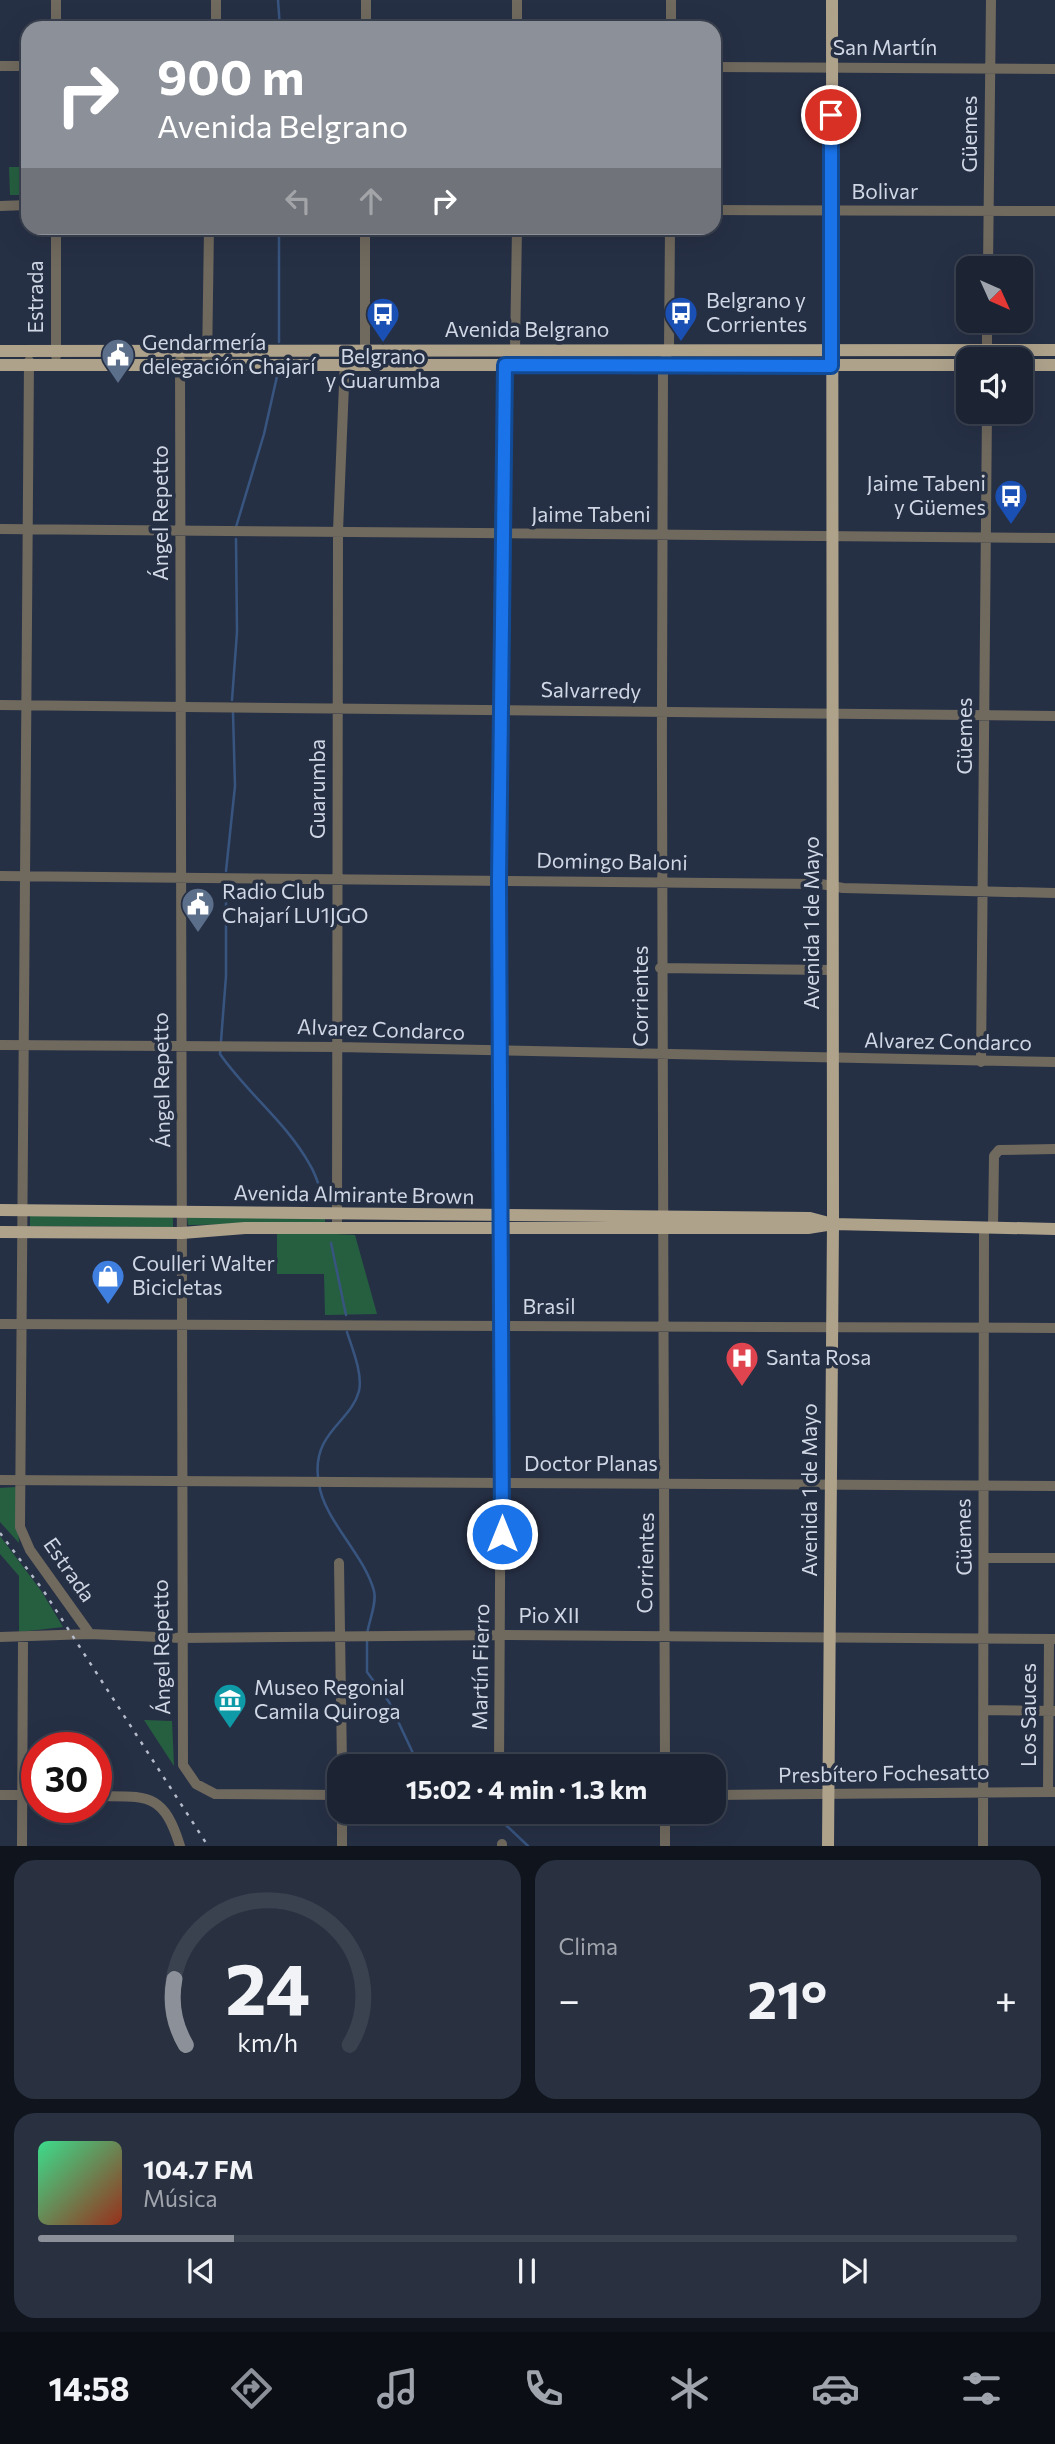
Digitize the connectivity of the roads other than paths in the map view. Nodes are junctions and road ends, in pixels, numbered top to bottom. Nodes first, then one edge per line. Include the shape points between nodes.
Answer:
1 (56, 0) edge
2 (216, 0) edge
3 (366, 0) edge
4 (517, 0) edge
5 (671, 0) edge
6 (832, 0) edge
7 (991, 0) edge
8 (56, 21) edge
9 (216, 21) edge
10 (366, 21) edge
11 (517, 21) edge
12 (671, 21) edge
13 (0, 66) edge
14 (21, 66) edge
15 (721, 67) edge
16 (831, 68) junction
17 (990, 68) junction
18 (1055, 69) edge
19 (21, 205) edge
20 (0, 206) edge
21 (721, 210) edge
22 (831, 211) junction
23 (1055, 211) edge
24 (989, 212) junction
25 (56, 235) edge
26 (209, 235) edge
27 (365, 235) edge
28 (517, 235) edge
29 (670, 235) edge
30 (988, 256) edge
31 (669, 348) junction
32 (208, 349) junction
33 (345, 349) junction
34 (364, 349) junction
35 (30, 350) junction
36 (180, 350) junction
37 (514, 350) junction
38 (831, 350) junction
39 (1055, 350) edge
40 (0, 351) edge
41 (56, 351) junction
42 (1033, 351) edge
43 (956, 353) edge
44 (207, 364) junction
45 (345, 364) junction
46 (0, 365) edge
47 (28, 365) junction
48 (365, 365) junction
49 (505, 365) junction
50 (663, 365) junction
51 (956, 365) edge
52 (1033, 365) edge
53 (1055, 365) edge
54 (56, 366) junction
55 (180, 366) junction
56 (831, 366) junction
57 (987, 424) edge
58 (0, 529) edge
59 (26, 529) junction
60 (180, 530) junction
61 (338, 531) junction
62 (504, 533) junction
63 (662, 535) junction
64 (831, 536) junction
65 (986, 538) junction
66 (1055, 538) edge
67 (0, 705) edge
68 (25, 705) junction
69 (180, 707) junction
70 (338, 709) junction
71 (501, 709) junction
72 (662, 711) junction
73 (830, 713) junction
74 (985, 715) junction
75 (1055, 716) edge
76 (0, 876) edge
77 (24, 876) junction
78 (180, 877) junction
79 (337, 879) junction
80 (499, 880) junction
81 (661, 882) junction
82 (832, 886) junction
83 (983, 891) junction
84 (1055, 893) edge
85 (660, 968) junction
86 (831, 970) junction
87 (0, 1045) edge
88 (25, 1045) junction
89 (181, 1045) junction
90 (337, 1047) junction
91 (501, 1053) junction
92 (661, 1054) junction
93 (831, 1059) junction
94 (982, 1062) junction
95 (1055, 1062) edge
96 (1055, 1149) edge
97 (0, 1210) edge
98 (23, 1211) junction
99 (183, 1211) junction
100 (337, 1214) junction
101 (502, 1222) junction
102 (662, 1222) junction
103 (833, 1224) junction
104 (337, 1228) junction
105 (988, 1228) junction
106 (1055, 1229) edge
107 (0, 1232) edge
108 (23, 1233) junction
109 (182, 1233) junction
110 (0, 1324) edge
111 (22, 1324) junction
112 (181, 1324) junction
113 (502, 1326) junction
114 (662, 1326) junction
115 (830, 1328) junction
116 (984, 1328) junction
117 (1055, 1328) edge
118 (0, 1480) edge
119 (21, 1481) junction
120 (181, 1482) junction
121 (502, 1483) junction
122 (666, 1484) junction
123 (829, 1485) junction
124 (983, 1485) junction
125 (1055, 1486) edge
126 (984, 1558) junction
127 (1055, 1558) edge
128 (339, 1563) dead end
129 (90, 1634) junction
130 (502, 1635) junction
131 (664, 1636) junction
132 (830, 1636) junction
133 (985, 1636) junction
134 (0, 1637) edge
135 (23, 1637) junction
136 (181, 1638) junction
137 (340, 1638) junction
138 (1052, 1639) edge
139 (984, 1710) junction
140 (1051, 1712) edge
141 (22, 1732) edge
142 (342, 1754) edge
143 (499, 1754) edge
144 (665, 1754) edge
145 (984, 1792) junction
146 (1052, 1792) edge
147 (828, 1794) junction
148 (0, 1795) edge
149 (21, 1795) edge
150 (327, 1795) edge
151 (726, 1795) edge
152 (112, 1796) edge
153 (22, 1823) edge
154 (342, 1824) edge
155 (665, 1824) edge
156 (22, 1846) edge
157 (180, 1846) edge
158 (342, 1846) edge
159 (665, 1846) edge
160 (828, 1846) edge
161 (983, 1846) edge

1 - 8 street
2 - 9 street
3 - 10 street
4 - 11 street
5 - 12 street
6 - 16 main road, Avenida 1 de Mayo
7 - 17 street, Güemes
13 - 14 street
15 - 16 street, San Martín
16 - 17 street, San Martín
16 - 22 main road, Avenida 1 de Mayo
17 - 18 street, San Martín
17 - 24 street, Güemes
19 - 20 street
21 - 22 street, Bolivar
22 - 24 street, Bolivar
22 - 38 main road, Avenida 1 de Mayo
23 - 24 street, Bolivar
24 - 30 street, Güemes
25 - 41 street, Estrada
26 - 32 street
27 - 34 street
28 - 37 street
29 - 31 street, Corrientes
31 - 37 main road, Avenida Belgrano
31 - 38 main road, Avenida Belgrano
31 - 50 street, Corrientes
32 - 33 main road, Avenida Belgrano
32 - 36 main road, Avenida Belgrano
32 - 44 street
33 - 34 main road, Avenida Belgrano
33 - 45 street, Guarumba
34 - 37 main road, Avenida Belgrano
34 - 48 street
35 - 40 main road, Avenida Belgrano
35 - 41 main road, Avenida Belgrano
35 - 47 street, Estrada
36 - 41 main road, Avenida Belgrano
36 - 55 street, Ángel Repetto
37 - 49 street
38 - 43 main road, Avenida Belgrano
38 - 56 main road, Avenida 1 de Mayo
39 - 42 main road, Avenida Belgrano
41 - 54 street, Estrada
44 - 45 main road, Avenida Belgrano
44 - 55 main road, Avenida Belgrano
45 - 48 main road, Avenida Belgrano
45 - 61 street, Guarumba
46 - 47 main road, Avenida Belgrano
47 - 54 main road, Avenida Belgrano
47 - 59 street, Estrada
48 - 49 main road, Avenida Belgrano
49 - 50 main road, Avenida Belgrano
49 - 62 street, Martín Fierro
50 - 56 main road, Avenida Belgrano
50 - 63 street, Corrientes
51 - 56 main road, Avenida Belgrano
52 - 53 main road
54 - 55 main road, Avenida Belgrano
55 - 60 street, Ángel Repetto
56 - 64 main road, Avenida 1 de Mayo
57 - 65 street, Güemes
58 - 59 street, Jaime Tabeni
59 - 60 street, Jaime Tabeni
59 - 68 street, Estrada
60 - 61 street, Jaime Tabeni
60 - 69 street, Ángel Repetto
61 - 62 street, Jaime Tabeni
61 - 70 street, Guarumba
62 - 63 street, Jaime Tabeni
62 - 71 street, Martín Fierro
63 - 64 street, Jaime Tabeni
63 - 72 street, Corrientes
64 - 65 street, Jaime Tabeni
64 - 73 main road, Avenida 1 de Mayo
65 - 66 street, Jaime Tabeni
65 - 74 street, Güemes
67 - 68 street, Salvarredy
68 - 69 street, Salvarredy
68 - 77 street, Estrada
69 - 70 street, Salvarredy
69 - 78 street, Ángel Repetto
70 - 71 street, Salvarredy
70 - 79 street, Guarumba
71 - 72 street, Salvarredy
71 - 80 street, Martín Fierro
72 - 73 street, Salvarredy
72 - 81 street, Corrientes
73 - 74 street, Salvarredy
73 - 82 main road, Avenida 1 de Mayo
74 - 75 street, Salvarredy
74 - 83 street, Güemes
76 - 77 street, Domingo Baloni
77 - 78 street, Domingo Baloni
77 - 88 street, Estrada
78 - 79 street, Domingo Baloni
78 - 89 street, Ángel Repetto
79 - 80 street, Domingo Baloni
79 - 90 street, Guarumba
80 - 81 street, Domingo Baloni
80 - 91 street, Martín Fierro
81 - 82 street, Domingo Baloni
81 - 85 street, Corrientes
82 - 83 street, Domingo Baloni
82 - 86 main road, Avenida 1 de Mayo
83 - 84 street, Domingo Baloni
83 - 94 street, Güemes
85 - 86 street
85 - 92 street, Corrientes
86 - 93 main road, Avenida 1 de Mayo
87 - 88 street, Alvarez Condarco
88 - 89 street, Alvarez Condarco
88 - 98 street, Estrada
89 - 90 street, Alvarez Condarco
89 - 99 street, Ángel Repetto
90 - 91 street, Alvarez Condarco
90 - 100 street, Guarumba
91 - 92 street, Alvarez Condarco
91 - 101 street, Martín Fierro
92 - 93 street, Alvarez Condarco
92 - 102 street, Corrientes
93 - 94 street, Alvarez Condarco
93 - 103 main road, Avenida 1 de Mayo
94 - 95 street, Alvarez Condarco
96 - 105 street, Güemes via 1004,1148 994,1156
97 - 98 main road, Avenida Almirante Brown
98 - 99 main road, Avenida Almirante Brown
98 - 108 street, Estrada
99 - 100 main road, Avenida Almirante Brown
99 - 109 street, Ángel Repetto
100 - 101 main road, Avenida Almirante Brown
100 - 104 street, Guarumba
101 - 102 main road, Avenida Almirante Brown
101 - 104 main road, Avenida Almirante Brown
101 - 113 street, Martín Fierro
102 - 103 main road, Avenida Almirante Brown via 810,1218
102 - 114 street, Corrientes
103 - 105 main road, Avenida Almirante Brown
103 - 115 main road, Avenida 1 de Mayo
104 - 109 main road, Avenida Almirante Brown
105 - 106 main road, Avenida Almirante Brown
105 - 116 street, Güemes
107 - 108 main road, Avenida Almirante Brown
108 - 109 main road, Avenida Almirante Brown
108 - 111 street, Estrada
109 - 112 street, Ángel Repetto
110 - 111 street, Brasil
111 - 112 street, Brasil
111 - 119 street, Estrada
112 - 113 street, Brasil
112 - 120 street, Ángel Repetto
113 - 114 street, Brasil
113 - 121 street, Martín Fierro
114 - 115 street, Brasil
114 - 122 street, Corrientes
115 - 116 street, Brasil
115 - 123 main road, Avenida 1 de Mayo
116 - 117 street, Brasil
116 - 124 street, Güemes
118 - 119 street, Doctor Planas
119 - 120 street, Doctor Planas
119 - 129 street, Estrada via 24,1539
120 - 121 street, Doctor Planas
120 - 136 street, Ángel Repetto
121 - 122 street, Doctor Planas
121 - 130 street, Martín Fierro
122 - 123 street, Doctor Planas
122 - 131 street, Corrientes
123 - 124 street, Doctor Planas
123 - 132 main road, Avenida 1 de Mayo
124 - 125 street, Doctor Planas
124 - 126 street, Güemes
126 - 127 street
126 - 133 street, Güemes
128 - 137 street
129 - 135 street, Pio XII
129 - 136 street, Pio XII
130 - 131 street, Pio XII
130 - 137 street, Pio XII
130 - 143 street, Martín Fierro
131 - 132 street, Pio XII
131 - 144 street, Corrientes
132 - 133 street, Pio XII
132 - 147 main road, Avenida 1 de Mayo
133 - 138 street, Pio XII
133 - 139 street, Güemes
134 - 135 street, Pio XII
135 - 141 street
136 - 137 street, Pio XII
136 - 150 street, Ángel Repetto via 183,1765 196,1784 215,1794
137 - 142 street
138 - 140 street, Los Sauces
139 - 140 street
139 - 145 street, Güemes
140 - 146 street, Los Sauces
145 - 146 street, Presbítero Fochesatto
145 - 147 street, Presbítero Fochesatto
145 - 161 street, Güemes
147 - 151 street, Presbítero Fochesatto
147 - 160 main road, Avenida 1 de Mayo
148 - 149 street
152 - 157 street via 146,1797 164,1811
153 - 156 street
154 - 158 street
155 - 159 street

